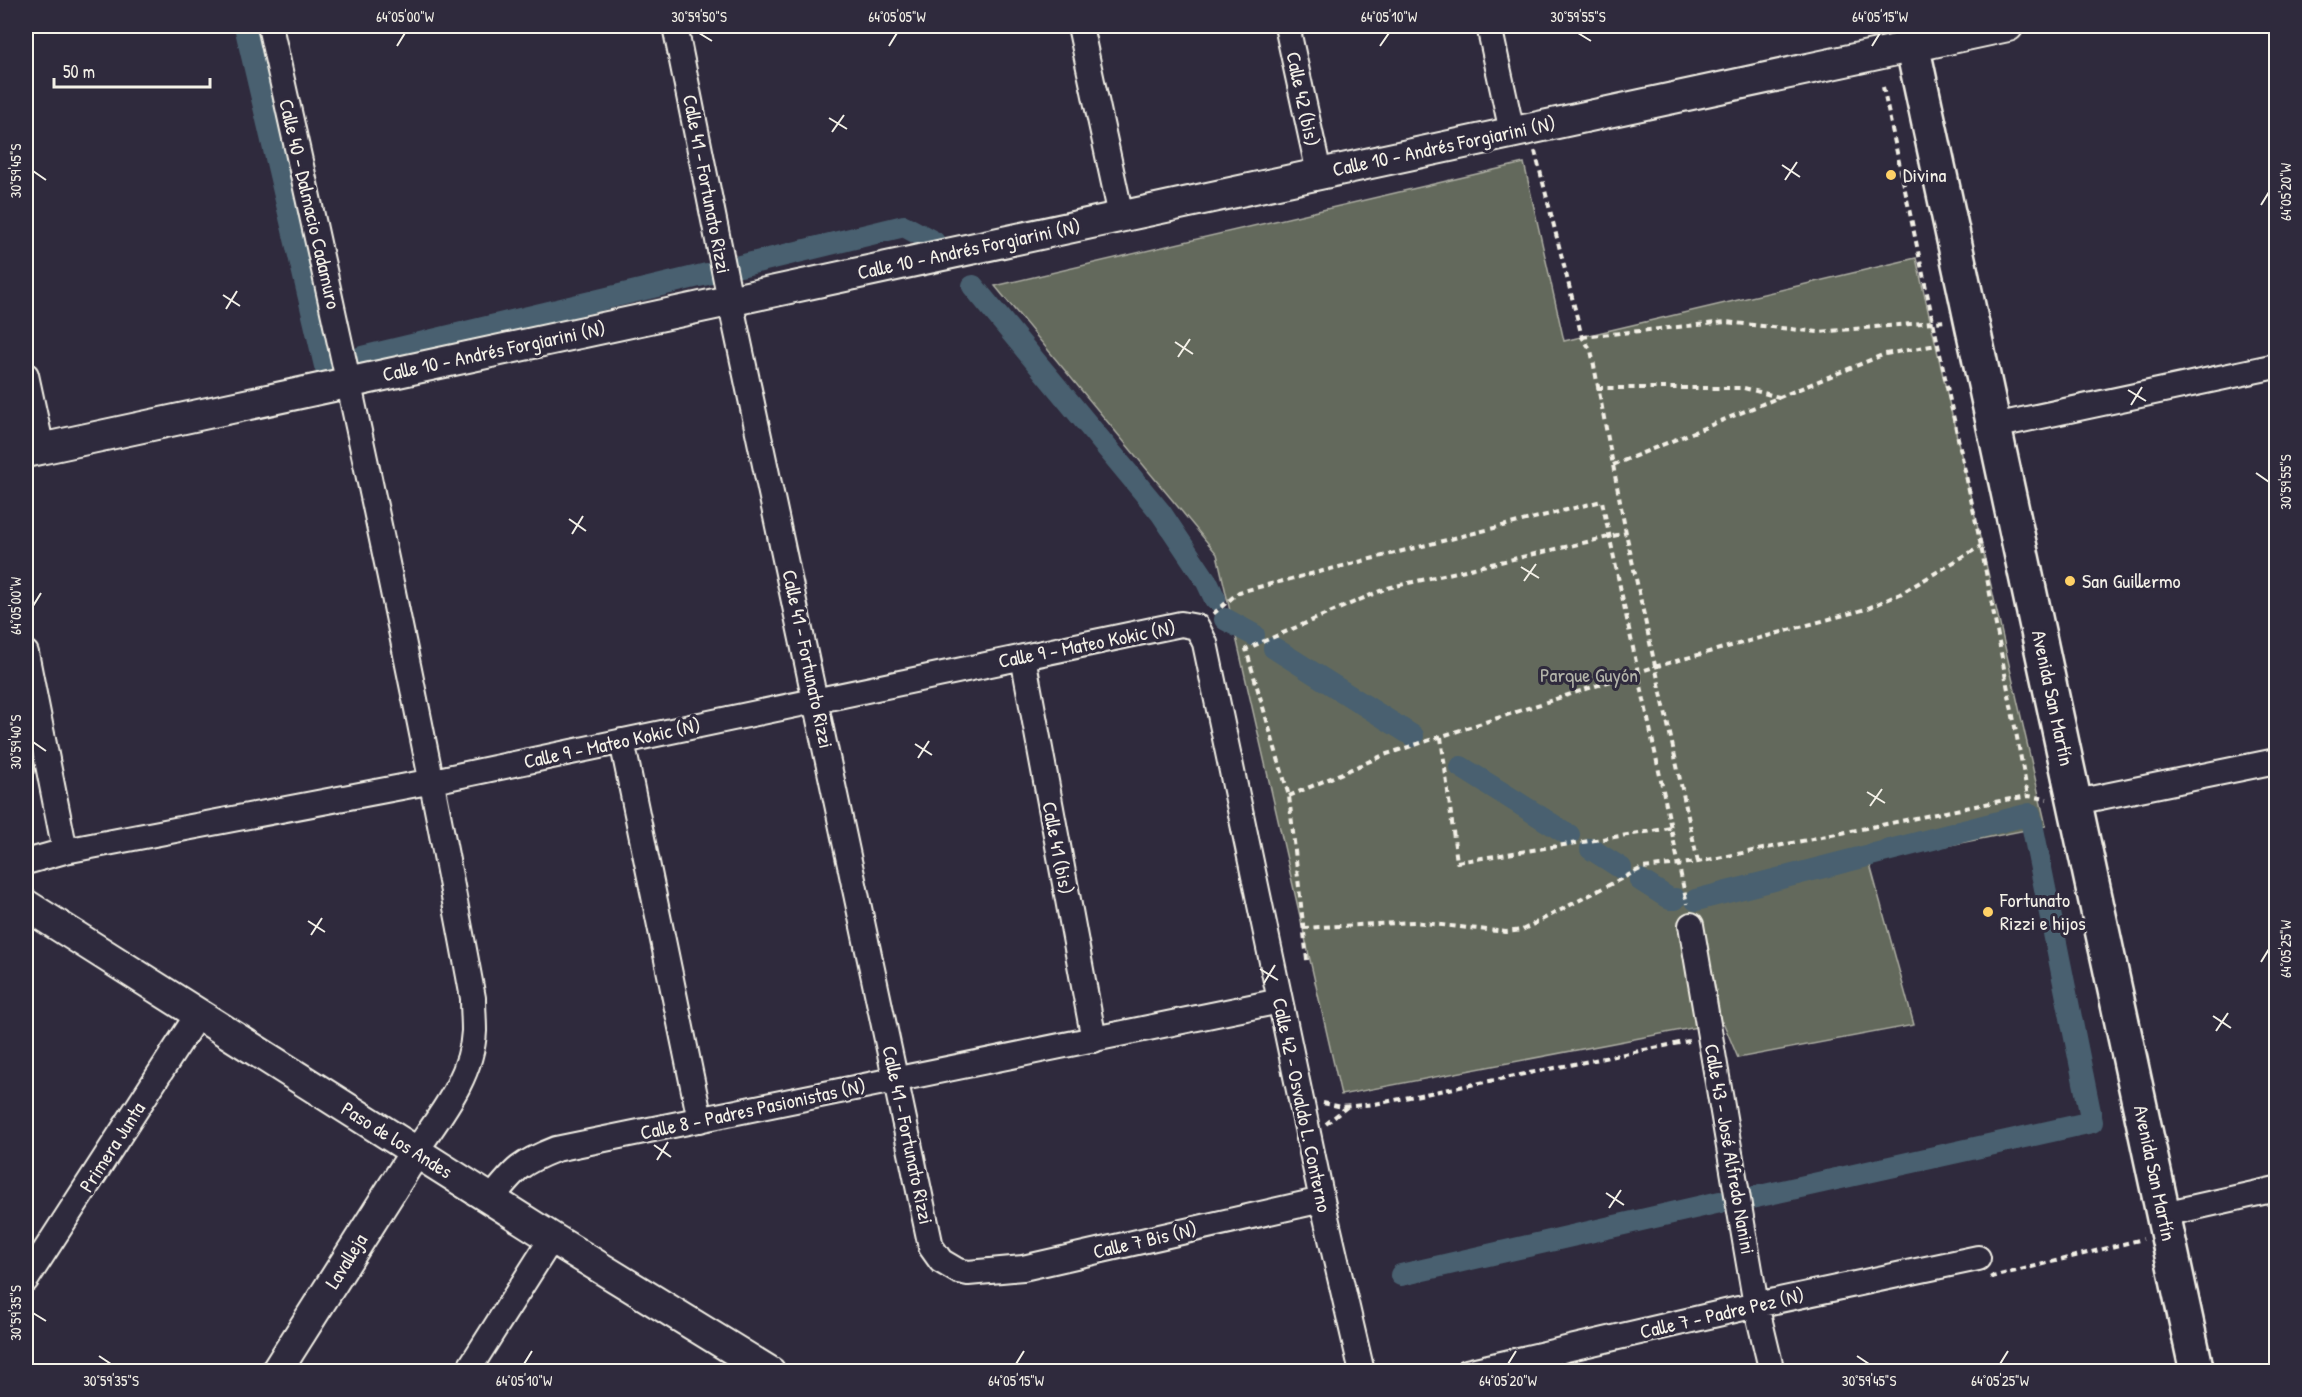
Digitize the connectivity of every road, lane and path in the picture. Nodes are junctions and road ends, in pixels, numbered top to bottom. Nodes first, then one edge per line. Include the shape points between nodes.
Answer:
1 (270, 26) edge
2 (675, 26) edge
3 (1080, 26) edge
4 (1287, 26) edge
5 (1489, 26) edge
6 (2008, 26) edge
7 (1910, 36) edge
8 (1883, 87) dead end
9 (1521, 130) junction
10 (1319, 173) junction
11 (1121, 216) junction
12 (730, 300) junction
13 (1971, 319) junction
14 (1933, 322) junction
15 (1582, 337) junction
16 (1938, 345) junction
17 (2277, 366) edge
18 (26, 375) edge
19 (350, 382) junction
20 (1598, 388) junction
21 (1780, 397) junction
22 (1994, 426) junction
23 (34, 450) edge
24 (1613, 465) junction
25 (1626, 533) junction
26 (1610, 536) junction
27 (1981, 546) junction
28 (1197, 627) junction
29 (26, 653) edge
30 (1023, 657) junction
31 (1654, 667) junction
32 (1638, 672) junction
33 (816, 700) junction
34 (1441, 737) junction
35 (622, 741) junction
36 (2277, 761) edge
37 (433, 781) junction
38 (1289, 796) junction
39 (2028, 796) junction
40 (2076, 802) junction
41 (1671, 828) junction
42 (65, 851) junction
43 (26, 862) edge
44 (1698, 862) junction
45 (1679, 864) junction
46 (26, 905) edge
47 (1691, 925) joint
48 (1303, 928) junction
49 (1307, 960) dead end
50 (1280, 1001) junction
51 (198, 1014) junction
52 (1711, 1037) junction
53 (1094, 1040) junction
54 (896, 1080) junction
55 (1299, 1090) junction
56 (700, 1120) junction
57 (416, 1151) junction
58 (2277, 1189) edge
59 (491, 1199) junction
60 (1322, 1200) junction
61 (2166, 1223) junction
62 (552, 1238) junction
63 (1978, 1258) joint
64 (968, 1273) joint
65 (26, 1280) edge
66 (1756, 1305) junction
67 (276, 1371) edge
68 (467, 1371) edge
69 (770, 1371) edge
70 (1362, 1371) edge
71 (1467, 1371) edge
72 (1772, 1371) edge
73 (2197, 1371) edge

1 - 19 street, Calle 40 - Dalmacio Cadamuro
2 - 12 street, Calle 41 - Fortunato Rizzi
3 - 11 street
4 - 10 street, Calle 42 (bis)
5 - 9 street
6 - 7 street, Calle 10 - Andrés Forgiarini (N)
7 - 9 street, Calle 10 - Andrés Forgiarini (N)
7 - 13 main road, Avenida San Martín
8 - 14 path
9 - 10 street, Calle 10 - Andrés Forgiarini (N)
9 - 15 path
10 - 11 street, Calle 10 - Andrés Forgiarini (N)
11 - 12 street, Calle 10 - Andrés Forgiarini (N)
12 - 19 street, Calle 10 - Andrés Forgiarini (N)
12 - 33 street, Calle 41 - Fortunato Rizzi
13 - 14 path
13 - 22 main road, Avenida San Martín
14 - 15 path via 1818,332 1726,322
14 - 16 path
15 - 20 path via 1591,350
16 - 21 path via 1885,354
16 - 27 path
17 - 22 street
18 - 23 street
19 - 23 street, Calle 10 - Andrés Forgiarini (N)
19 - 37 street, Calle 40 - Dalmacio Cadamuro
20 - 21 path via 1744,388
20 - 24 path
21 - 24 path
22 - 40 main road, Avenida San Martín
24 - 25 path
25 - 26 path
25 - 31 path
26 - 28 path via 1602,501 1239,592
26 - 32 path
26 - 38 path via 1386,588 1246,649
27 - 31 path via 1900,594 1866,609
27 - 39 path
28 - 30 street, Calle 9 - Mateo Kokic (N) via 1181,624
28 - 50 street, Calle 42 - Osvaldo L. Conterno via 1205,643
29 - 42 street
30 - 33 street, Calle 9 - Mateo Kokic (N)
30 - 53 street, Calle 41 (bis)
31 - 32 path
31 - 44 path
32 - 34 path
32 - 41 path
33 - 35 street, Calle 9 - Mateo Kokic (N)
33 - 54 street, Calle 41 - Fortunato Rizzi
34 - 38 path via 1384,755
34 - 41 path via 1457,862
35 - 37 street, Calle 9 - Mateo Kokic (N)
35 - 56 street
36 - 40 street
37 - 42 street, Calle 9 - Mateo Kokic (N)
37 - 57 street, Calle 40 - Dalmacio Cadamuro via 473,998 474,1033 457,1089
38 - 48 path
39 - 40 path
39 - 44 path
40 - 61 main road, Avenida San Martín
41 - 45 path
42 - 43 street, Calle 9 - Mateo Kokic (N)
44 - 45 path
45 - 47 path
45 - 48 path via 1642,868 1522,930 1506,932 1414,922
46 - 51 street, Paso de los Andes
47 - 52 street, Calle 43 - José Alfredo Nanini
48 - 49 path
50 - 53 street, Calle 8 - Padres Pasionistas (N)
50 - 55 street, Calle 42 - Osvaldo L. Conterno
51 - 57 street, Paso de los Andes
51 - 65 street, Primera Junta
52 - 55 path via 1375,1104 1342,1107 1314,1101
52 - 66 street, Calle 43 - José Alfredo Nanini
53 - 54 street, Calle 8 - Padres Pasionistas (N)
54 - 56 street, Calle 8 - Padres Pasionistas (N)
54 - 64 street, Calle 41 - Fortunato Rizzi via 931,1246 941,1261
55 - 60 street, Calle 42 - Osvaldo L. Conterno
56 - 59 street, Calle 8 - Padres Pasionistas (N) via 540,1155 513,1171
57 - 59 street, Paso de los Andes
57 - 67 street, Lavalleja
58 - 61 street
59 - 62 street, Paso de los Andes
60 - 64 street, Calle 7 Bis (N) via 1023,1268
60 - 70 street, Calle 42 - Osvaldo L. Conterno
61 - 63 path via 1992,1277
61 - 73 main road, Avenida San Martín
62 - 68 street
62 - 69 street, Paso de los Andes
63 - 66 street, Calle 7 - Padre Pez (N)
66 - 71 street, Calle 7 - Padre Pez (N)
66 - 72 street, Calle 43 - José Alfredo Nanini

